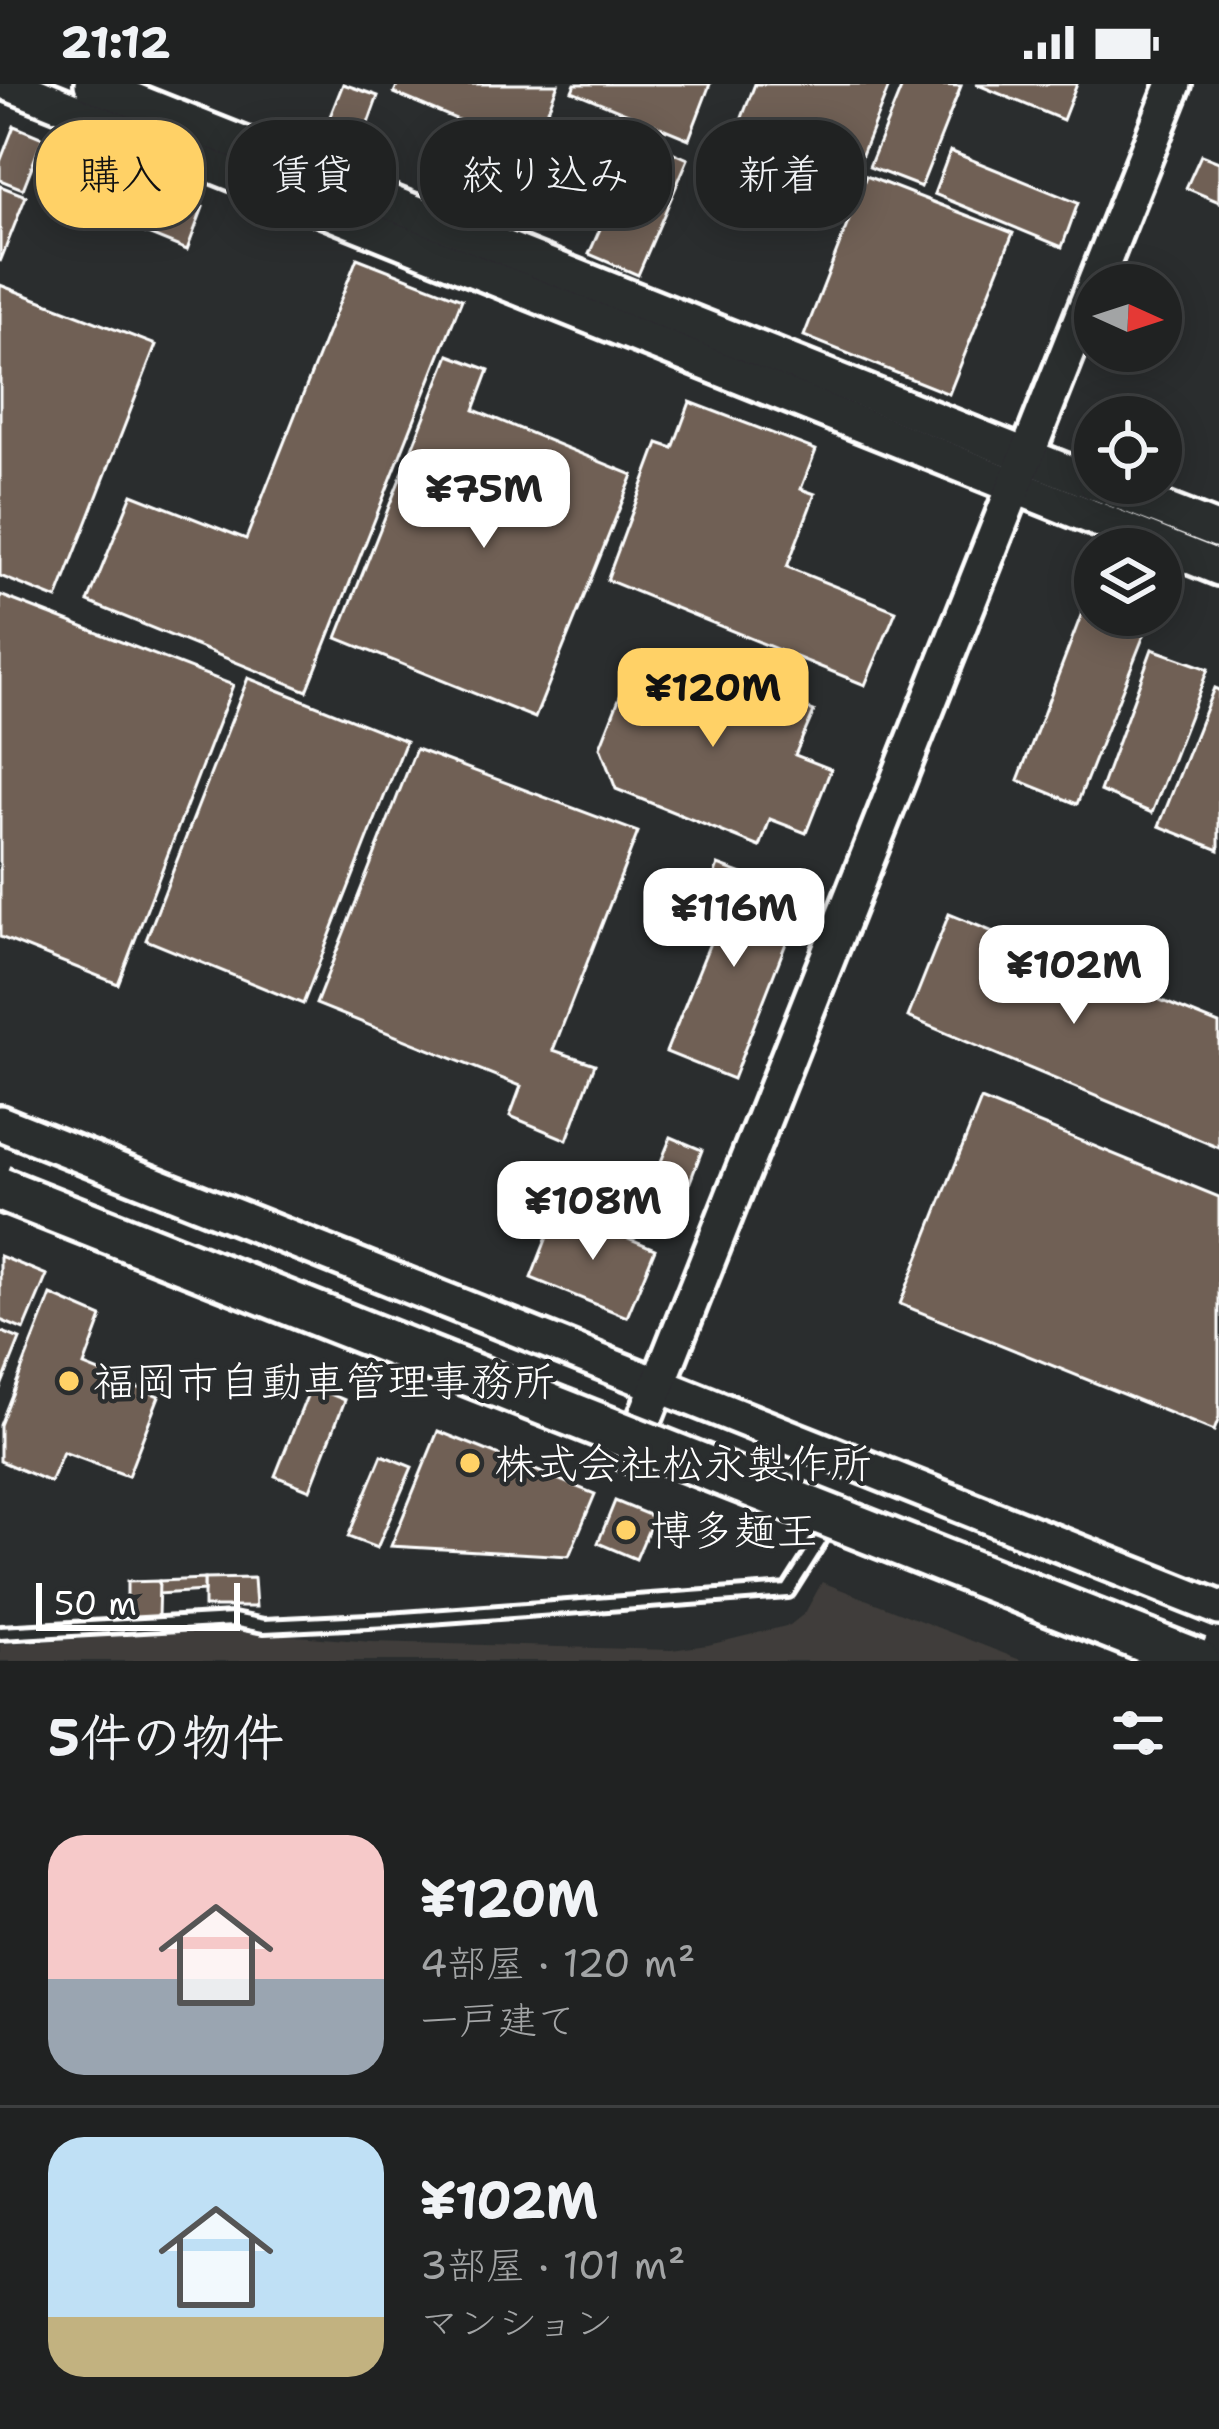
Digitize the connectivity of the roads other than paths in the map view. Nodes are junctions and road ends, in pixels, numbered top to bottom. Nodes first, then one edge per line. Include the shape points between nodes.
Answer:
1 (10, 84) edge
2 (92, 84) edge
3 (1174, 84) edge
4 (1026, 455) junction
5 (1074, 474) edge
6 (1012, 488) junction
7 (1150, 504) edge
8 (1219, 531) edge
9 (1219, 568) edge
10 (0, 1123) edge
11 (0, 1189) edge
12 (0, 1202) edge
13 (658, 1385) junction
14 (630, 1456) junction
15 (824, 1534) junction
16 (1219, 1608) edge
17 (0, 1633) edge
18 (1141, 1661) edge
19 (1156, 1661) edge
20 (1197, 1661) edge

1 - 6 street
2 - 4 street
3 - 4 street
4 - 5 street
4 - 6 street
6 - 9 street
6 - 13 street
7 - 8 street
10 - 13 street
11 - 20 highway, bridge
12 - 14 street
12 - 19 highway
13 - 14 street
13 - 16 street
14 - 15 street
15 - 17 lane via 788,1591 389,1620
15 - 18 street

